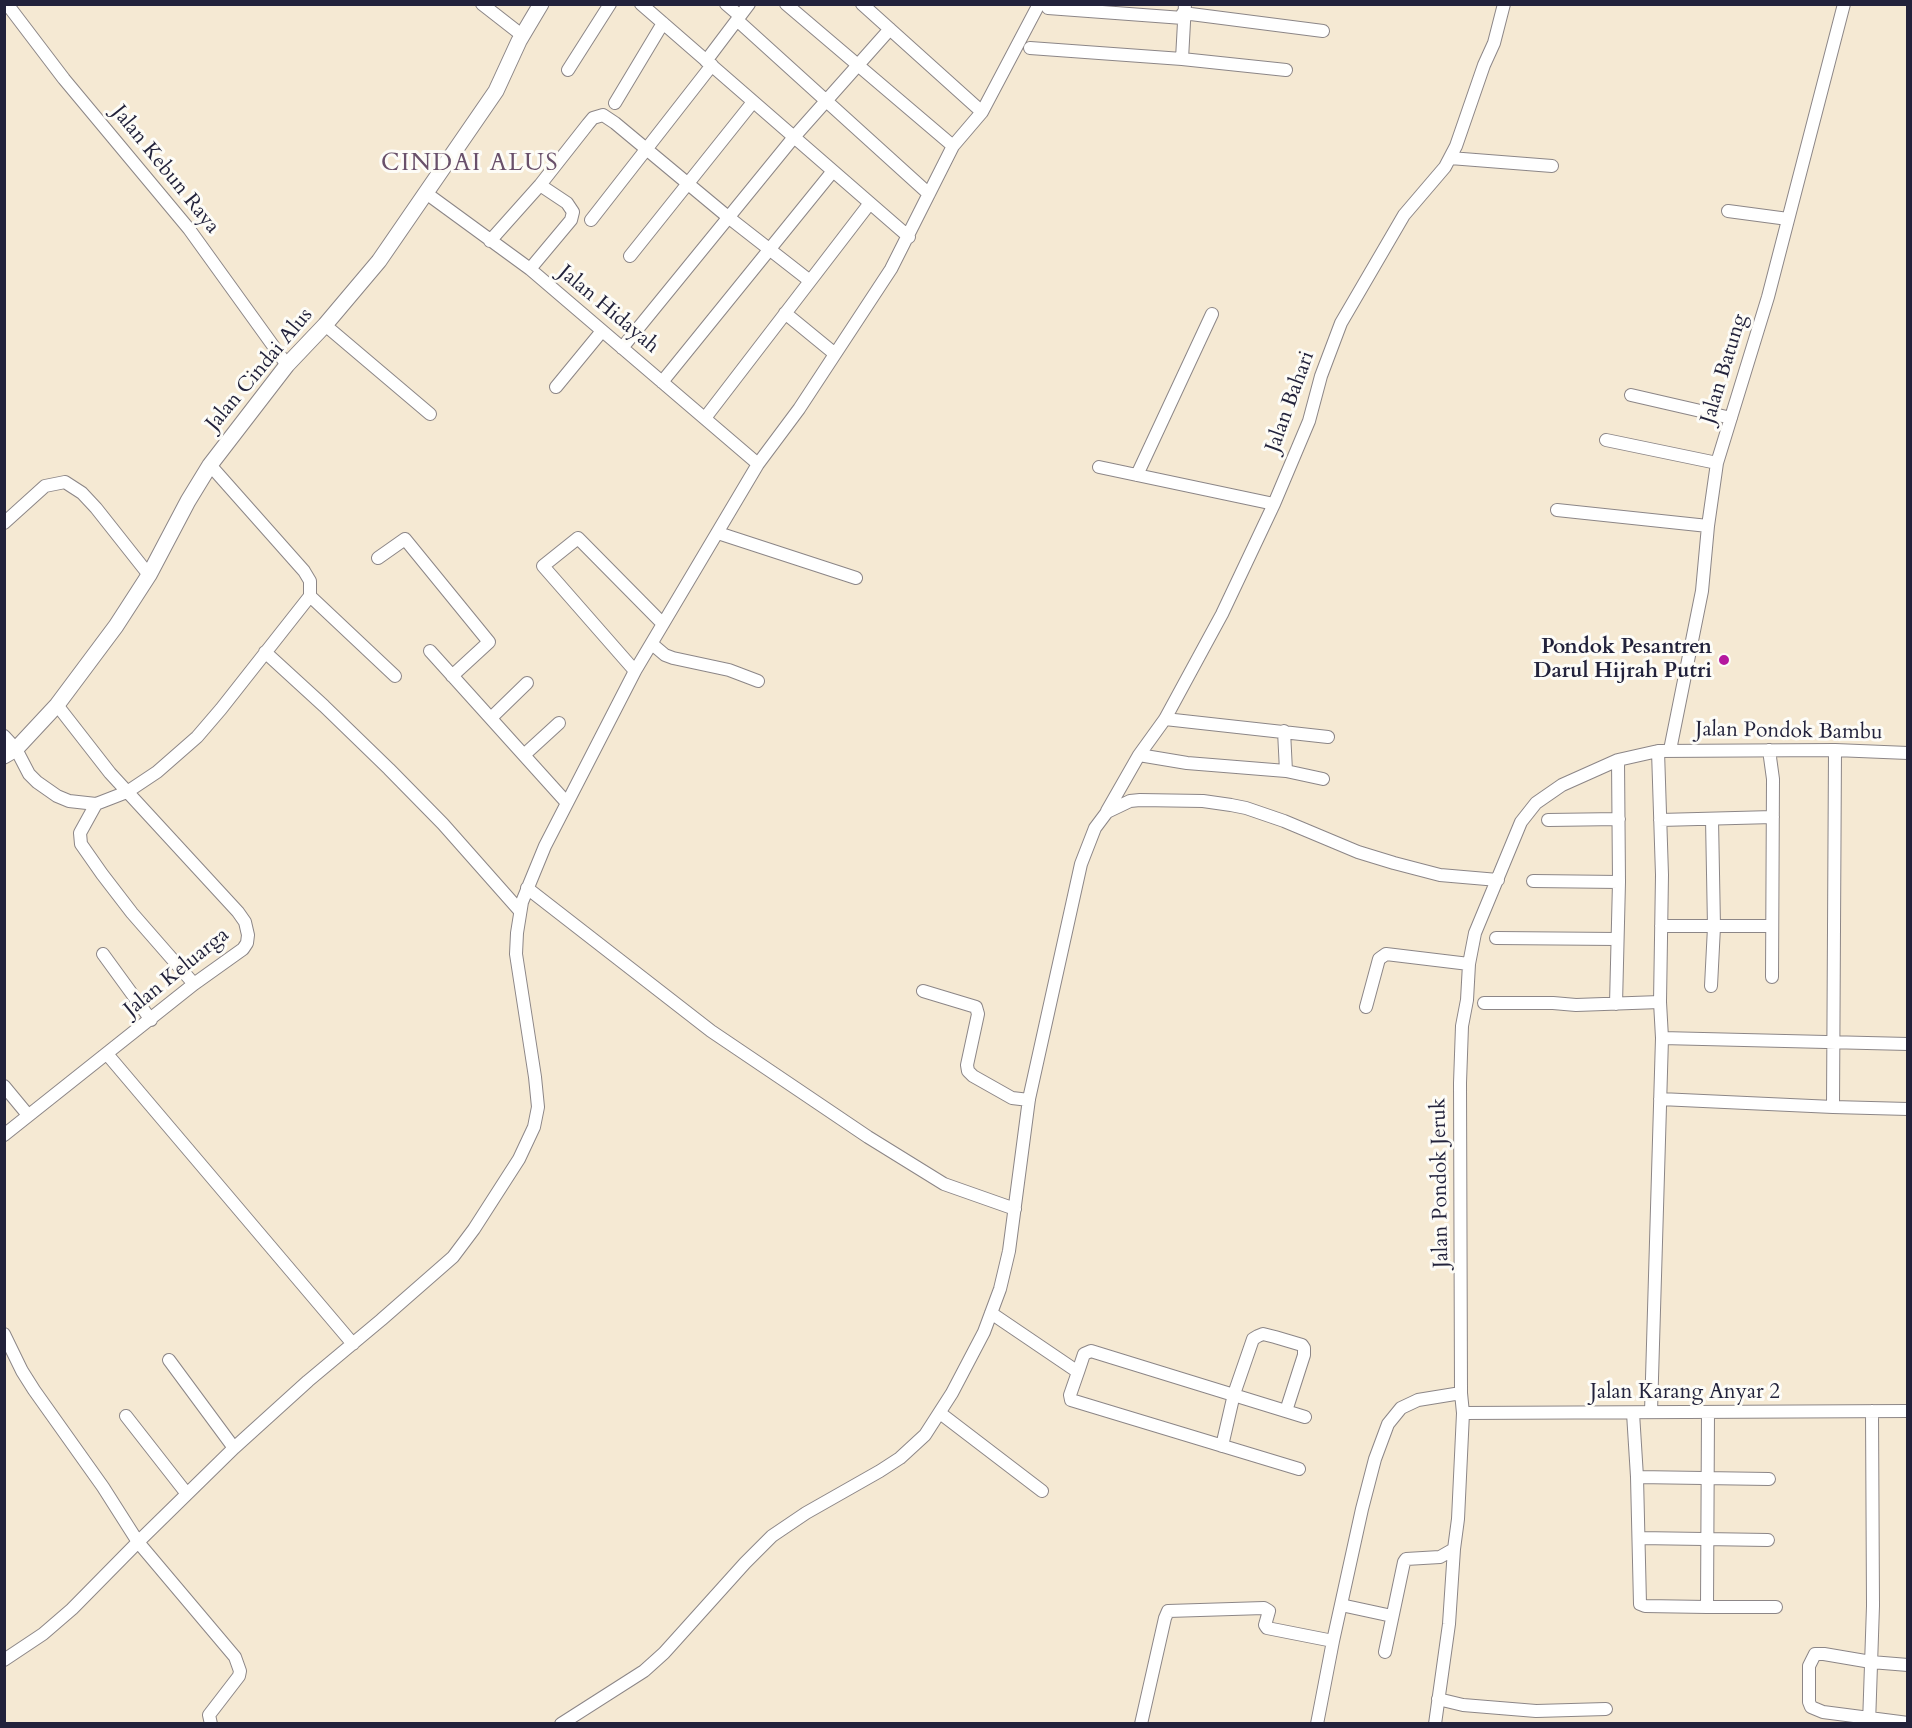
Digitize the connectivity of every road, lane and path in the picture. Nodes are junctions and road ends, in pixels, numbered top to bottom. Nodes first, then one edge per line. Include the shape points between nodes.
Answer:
1 (7, 4) edge
2 (482, 4) edge
3 (541, 4) edge
4 (610, 4) edge
5 (641, 4) edge
6 (726, 4) edge
7 (749, 4) edge
8 (786, 4) edge
9 (862, 4) edge
10 (1504, 4) edge
11 (1844, 4) edge
12 (1044, 6) edge
13 (1184, 12) edge
14 (739, 18) junction
15 (663, 23) junction
16 (890, 29) junction
17 (1323, 31) dead end
18 (523, 36) junction
19 (1030, 48) dead end
20 (1182, 59) junction
21 (709, 63) junction
22 (858, 65) junction
23 (568, 70) dead end
24 (1286, 70) dead end
25 (827, 100) junction
26 (753, 102) junction
27 (615, 103) dead end
28 (982, 112) junction
29 (794, 137) junction
30 (953, 146) junction
31 (646, 149) junction
32 (1450, 158) junction
33 (1552, 166) dead end
34 (833, 171) junction
35 (688, 184) junction
36 (540, 185) junction
37 (426, 193) junction
38 (930, 194) junction
39 (870, 203) junction
40 (1728, 211) dead end
41 (728, 217) junction
42 (1788, 219) junction
43 (591, 220) dead end
44 (909, 237) junction
45 (490, 241) junction
46 (769, 250) junction
47 (630, 256) dead end
48 (530, 269) junction
49 (810, 281) junction
50 (785, 314) junction
51 (1212, 314) dead end
52 (325, 325) junction
53 (602, 331) junction
54 (622, 348) junction
55 (835, 354) junction
56 (287, 365) junction
57 (662, 382) junction
58 (556, 387) dead end
59 (1631, 395) dead end
60 (430, 414) dead end
61 (705, 418) junction
62 (1731, 418) junction
63 (1606, 440) dead end
64 (1717, 463) junction
65 (758, 464) junction
66 (210, 465) junction
67 (1099, 466) dead end
68 (1137, 475) junction
69 (1274, 504) junction
70 (1557, 510) dead end
71 (4, 523) edge
72 (1708, 526) junction
73 (718, 533) junction
74 (378, 558) dead end
75 (149, 575) junction
76 (856, 578) dead end
77 (310, 596) junction
78 (663, 624) junction
79 (652, 644) junction
80 (430, 651) dead end
81 (265, 652) junction
82 (635, 671) junction
83 (395, 676) dead end
84 (452, 676) junction
85 (758, 681) dead end
86 (527, 683) dead end
87 (57, 705) junction
88 (490, 718) junction
89 (1165, 718) junction
90 (559, 723) dead end
91 (1284, 731) junction
92 (4, 736) edge
93 (1328, 737) dead end
94 (1664, 750) junction
95 (1769, 750) junction
96 (1835, 750) junction
97 (10, 753) edge
98 (1908, 753) edge
99 (525, 755) junction
100 (1139, 755) junction
101 (1618, 760) junction
102 (1286, 771) junction
103 (1323, 779) dead end
104 (127, 792) junction
105 (567, 802) junction
106 (96, 804) junction
107 (1107, 812) junction
108 (1773, 817) junction
109 (1619, 819) junction
110 (1712, 819) junction
111 (1548, 820) dead end
112 (1660, 820) junction
113 (1498, 880) junction
114 (1533, 881) dead end
115 (1619, 882) junction
116 (527, 888) junction
117 (520, 911) junction
118 (1661, 926) junction
119 (1772, 926) junction
120 (1714, 927) junction
121 (1496, 938) dead end
122 (1617, 939) junction
123 (103, 954) dead end
124 (1469, 964) junction
125 (1772, 977) dead end
126 (195, 984) junction
127 (1711, 986) dead end
128 (923, 991) dead end
129 (1660, 1002) junction
130 (1484, 1003) dead end
131 (1616, 1004) junction
132 (1366, 1007) dead end
133 (151, 1020) junction
134 (1662, 1038) junction
135 (1834, 1043) junction
136 (1908, 1044) edge
137 (107, 1054) junction
138 (4, 1086) edge
139 (1660, 1099) junction
140 (1029, 1100) junction
141 (1833, 1107) junction
142 (1908, 1109) edge
143 (28, 1115) junction
144 (4, 1135) edge
145 (1015, 1209) junction
146 (991, 1313) junction
147 (4, 1334) edge
148 (353, 1344) junction
149 (169, 1360) dead end
150 (1078, 1372) junction
151 (1461, 1393) junction
152 (1234, 1394) junction
153 (1286, 1411) junction
154 (1872, 1411) junction
155 (1651, 1412) junction
156 (1708, 1412) junction
157 (1908, 1412) edge
158 (940, 1413) junction
159 (1463, 1413) junction
160 (1633, 1413) junction
161 (126, 1416) dead end
162 (1305, 1417) dead end
163 (1222, 1446) junction
164 (234, 1448) junction
165 (1299, 1469) dead end
166 (1637, 1477) junction
167 (1708, 1478) junction
168 (1769, 1479) dead end
169 (1042, 1491) dead end
170 (188, 1494) junction
171 (1639, 1538) junction
172 (1707, 1539) junction
173 (1768, 1540) dead end
174 (138, 1542) junction
175 (1454, 1549) junction
176 (1341, 1605) junction
177 (1707, 1607) junction
178 (1776, 1607) dead end
179 (1392, 1616) junction
180 (1333, 1641) junction
181 (1385, 1652) dead end
182 (4, 1660) edge
183 (1871, 1662) junction
184 (1908, 1665) edge
185 (1438, 1699) junction
186 (1606, 1709) dead end
187 (1869, 1721) edge
188 (1908, 1723) edge
189 (211, 1724) edge
190 (561, 1724) edge
191 (1141, 1724) edge
192 (1317, 1724) edge
193 (1435, 1724) edge

1 - 56 street, Jalan Kebun Raya via 189,229
2 - 18 street
3 - 18 street, Jalan Cindai Alus
4 - 23 street
5 - 15 street
6 - 14 street
7 - 14 street
8 - 22 street
9 - 16 street
10 - 32 street, Jalan Bahari via 1494,43
11 - 42 street, Jalan Batung
12 - 13 street
12 - 28 street
13 - 17 street
13 - 20 street
14 - 21 street
14 - 25 street
15 - 21 street
15 - 27 street
16 - 22 street
16 - 28 street
18 - 37 street, Jalan Cindai Alus via 496,91
19 - 20 street
20 - 24 street
21 - 26 street
21 - 31 street
22 - 25 street
22 - 30 street
25 - 29 street
25 - 38 street
26 - 29 street
26 - 35 street
28 - 30 street
29 - 34 street
29 - 41 street
30 - 38 street
31 - 35 street
31 - 36 street via 607,117 599,116 588,124
31 - 43 street
32 - 33 street
32 - 69 street, Jalan Bahari via 1404,215 1341,323 1309,421
34 - 39 street
34 - 46 street
35 - 41 street
35 - 47 street
36 - 45 street
36 - 48 street via 567,203 573,212 571,220
37 - 45 street, Jalan Hidayah
37 - 52 street, Jalan Cindai Alus via 379,261
38 - 44 street
39 - 44 street
39 - 49 street
40 - 42 street
41 - 46 street
41 - 54 street
42 - 62 street, Jalan Batung
44 - 55 street
45 - 48 street, Jalan Hidayah
46 - 49 street
46 - 57 street
48 - 53 street, Jalan Hidayah
49 - 50 street
50 - 55 street
50 - 61 street
51 - 68 street
52 - 56 street, Jalan Cindai Alus
52 - 60 street
53 - 54 street, Jalan Hidayah
53 - 58 street
54 - 57 street, Jalan Hidayah
55 - 65 street
56 - 66 street, Jalan Cindai Alus
57 - 61 street, Jalan Hidayah
59 - 62 street
61 - 65 street, Jalan Hidayah
62 - 64 street, Jalan Batung
63 - 64 street
64 - 72 street, Jalan Batung
65 - 73 street
66 - 75 street, Jalan Cindai Alus
66 - 77 street via 304,571
67 - 68 street
68 - 69 street
69 - 89 street, Jalan Bahari via 1222,614
70 - 72 street
71 - 75 street via 45,486 65,482 96,508
72 - 94 street, Jalan Batung via 1702,591
73 - 76 street
73 - 78 street
74 - 84 street via 405,539 489,642
75 - 87 street, Jalan Cindai Alus via 116,627
77 - 81 street
77 - 83 street
78 - 79 street
78 - 82 street via 578,538 543,566
79 - 82 street
79 - 85 street via 673,658 729,670
80 - 84 street
81 - 104 street via 197,737 158,772
81 - 117 street via 389,769
82 - 105 street
84 - 88 street
86 - 88 street
87 - 97 street, Jalan Cindai Alus
87 - 104 street, Jalan Keluarga
88 - 99 street
89 - 91 street
89 - 100 street, Jalan Bahari
90 - 99 street
91 - 93 street
91 - 102 street
92 - 97 street
94 - 95 street, Jalan Pondok Bambu
94 - 101 street, Jalan Pondok Jeruk
94 - 112 street, Jalan Batung
95 - 96 street, Jalan Pondok Bambu
95 - 108 street
96 - 98 street, Jalan Pondok Bambu
96 - 135 street
97 - 106 street via 57,796
99 - 105 street
100 - 102 street
100 - 107 street, Jalan Bahari
101 - 109 street
101 - 113 street, Jalan Pondok Jeruk via 1562,784 1536,803 1521,822
102 - 103 street
104 - 106 street
104 - 126 street, Jalan Keluarga via 245,922 248,935 243,949
105 - 116 street
106 - 126 street via 80,833 81,844 132,913
107 - 113 street via 1140,800 1231,805 1394,863 1440,875
107 - 140 street, Jalan Bahari via 1095,828 1081,864
108 - 110 street
108 - 119 street
109 - 111 street
109 - 115 street
110 - 112 street
110 - 120 street
112 - 118 street, Jalan Batung
113 - 124 street, Jalan Pondok Jeruk via 1475,933
114 - 115 street
115 - 122 street
116 - 117 street
116 - 145 street via 711,1031 868,1137 944,1184
117 - 148 street via 516,954 537,1094 534,1127 519,1159 453,1257
118 - 120 street
118 - 129 street, Jalan Batung
119 - 120 street
119 - 125 street
120 - 127 street
121 - 122 street
122 - 131 street
123 - 133 street
124 - 132 street via 1386,954 1379,959
124 - 151 street, Jalan Pondok Jeruk via 1460,1083
126 - 133 street, Jalan Keluarga
128 - 140 street via 976,1006 968,1071 1011,1098
129 - 131 street
129 - 134 street, Jalan Batung
130 - 131 street
133 - 137 street, Jalan Keluarga
134 - 135 street
134 - 139 street, Jalan Batung
135 - 136 street
135 - 141 street
137 - 143 street, Jalan Keluarga
137 - 148 street
138 - 143 street
139 - 141 street
139 - 155 street, Jalan Batung
140 - 145 street, Jalan Bahari
141 - 142 street
143 - 144 street, Jalan Keluarga
145 - 146 street, Jalan Bahari via 1005,1272
146 - 150 street
146 - 158 street, Jalan Bahari
147 - 174 street via 34,1390
148 - 164 street
149 - 164 street
150 - 152 street via 1084,1354 1091,1351
150 - 163 street via 1071,1400
151 - 159 street, Jalan Pondok Jeruk
151 - 176 street via 1418,1400 1401,1408 1388,1424 1375,1459
152 - 153 street
152 - 153 street via 1253,1339 1263,1334 1302,1345 1304,1355
152 - 163 street
153 - 162 street
154 - 156 street, Jalan Karang Anyar 2
154 - 157 street, Jalan Karang Anyar 2
154 - 183 street
155 - 156 street, Jalan Karang Anyar 2
155 - 160 street, Jalan Karang Anyar 2
156 - 167 street
158 - 169 street
158 - 190 street, Jalan Bahari via 925,1435 900,1458 772,1536 644,1671
159 - 160 street, Jalan Karang Anyar 2
159 - 175 street, Jalan Pondok Jeruk
160 - 166 street
161 - 170 street
163 - 165 street
164 - 170 street
166 - 167 street
166 - 171 street
167 - 168 street
167 - 172 street
170 - 174 street
171 - 172 street
171 - 177 street via 1640,1604
172 - 173 street
172 - 177 street
174 - 182 street via 72,1609
174 - 189 street via 239,1664 239,1676 209,1715
175 - 179 street via 1440,1557 1406,1559
175 - 185 street, Jalan Pondok Jeruk
176 - 179 street
176 - 180 street
177 - 178 street
179 - 181 street
180 - 191 street via 1267,1628 1269,1611 1264,1608 1168,1611
180 - 192 street
183 - 184 street
183 - 187 street
183 - 187 street via 1820,1653 1815,1654 1809,1665 1810,1707
185 - 186 street via 1462,1705 1536,1711
185 - 193 street, Jalan Pondok Jeruk
187 - 188 street

